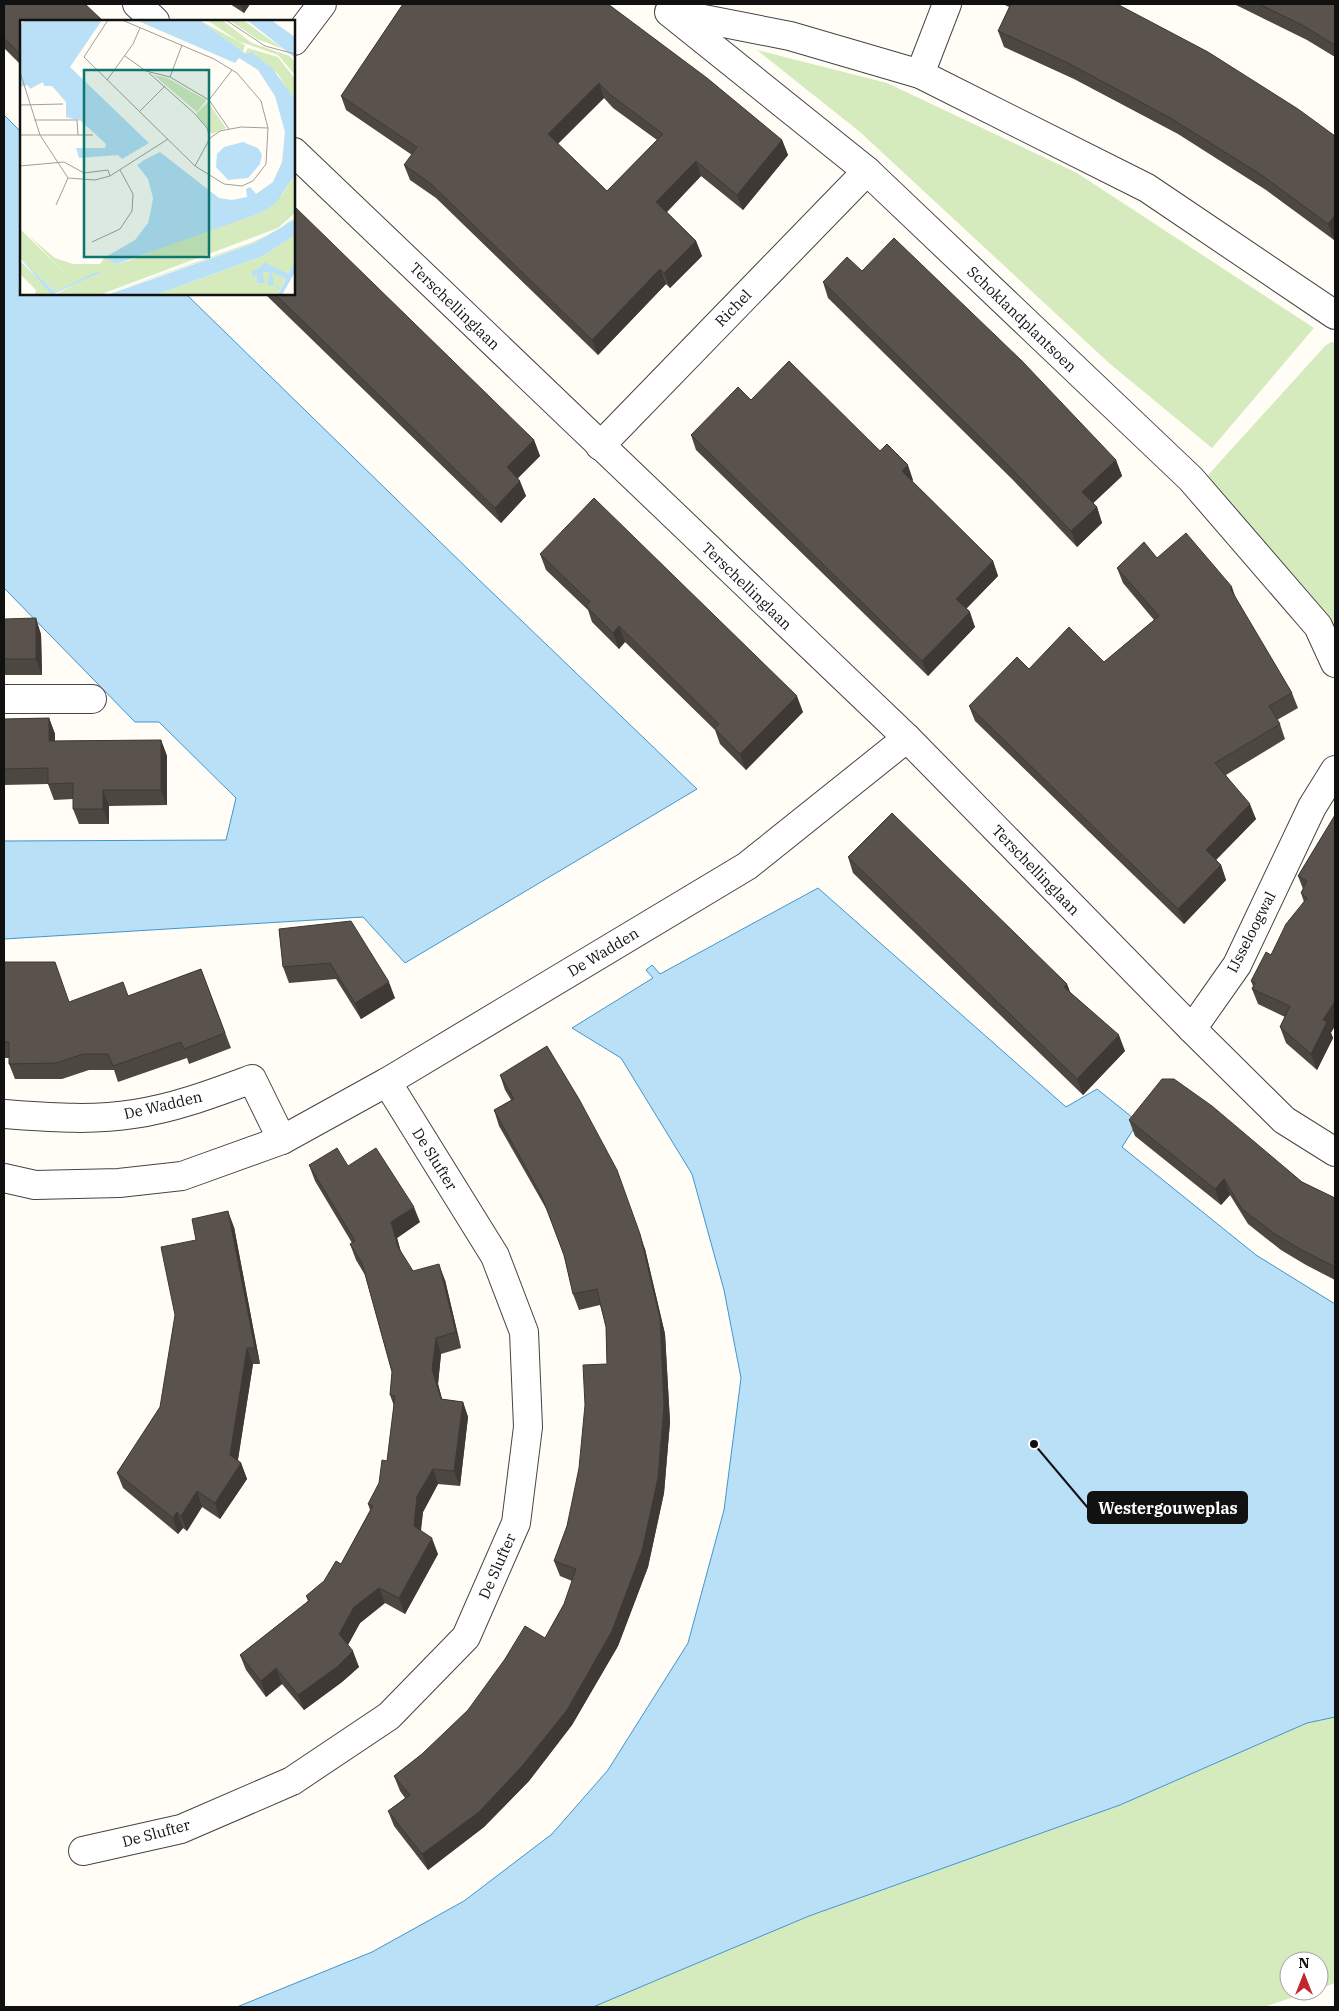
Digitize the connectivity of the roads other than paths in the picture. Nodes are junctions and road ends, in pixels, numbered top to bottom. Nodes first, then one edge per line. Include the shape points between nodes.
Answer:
1 (137, 4) edge
2 (322, 4) edge
3 (947, 4) edge
4 (663, 8) edge
5 (155, 20) edge
6 (295, 40) edge
7 (920, 74) junction
8 (295, 153) edge
9 (867, 171) junction
10 (1335, 315) edge
11 (600, 446) junction
12 (1335, 663) edge
13 (4, 699) edge
14 (92, 699) dead end
15 (907, 738) junction
16 (1335, 770) edge
17 (1192, 1029) junction
18 (388, 1082) junction
19 (4, 1114) edge
20 (282, 1140) junction
21 (1335, 1152) edge
22 (4, 1178) edge
23 (83, 1851) dead end

1 - 5 street
2 - 6 street
3 - 7 street
4 - 7 street, Schoklandplantsoen via 790,36
4 - 9 street, Schoklandplantsoen
7 - 10 street, Schoklandplantsoen via 1147,188
8 - 11 street, Terschellinglaan
9 - 11 street, Richel
9 - 12 street, Schoklandplantsoen via 1191,479 1318,626
11 - 15 street, Terschellinglaan
13 - 14 street
15 - 17 street, Terschellinglaan
15 - 18 street, De Wadden via 747,866
16 - 17 street, IJsseloogwal via 1312,807 1237,965
17 - 21 street via 1284,1120
18 - 20 street, De Wadden
18 - 23 street, De Slufter via 495,1256 524,1332 528,1427 516,1523 466,1637 389,1716 292,1781 180,1829
19 - 20 street, De Wadden via 72,1119 135,1114 203,1097 252,1079
20 - 22 street, De Wadden via 182,1176 119,1183 35,1185

